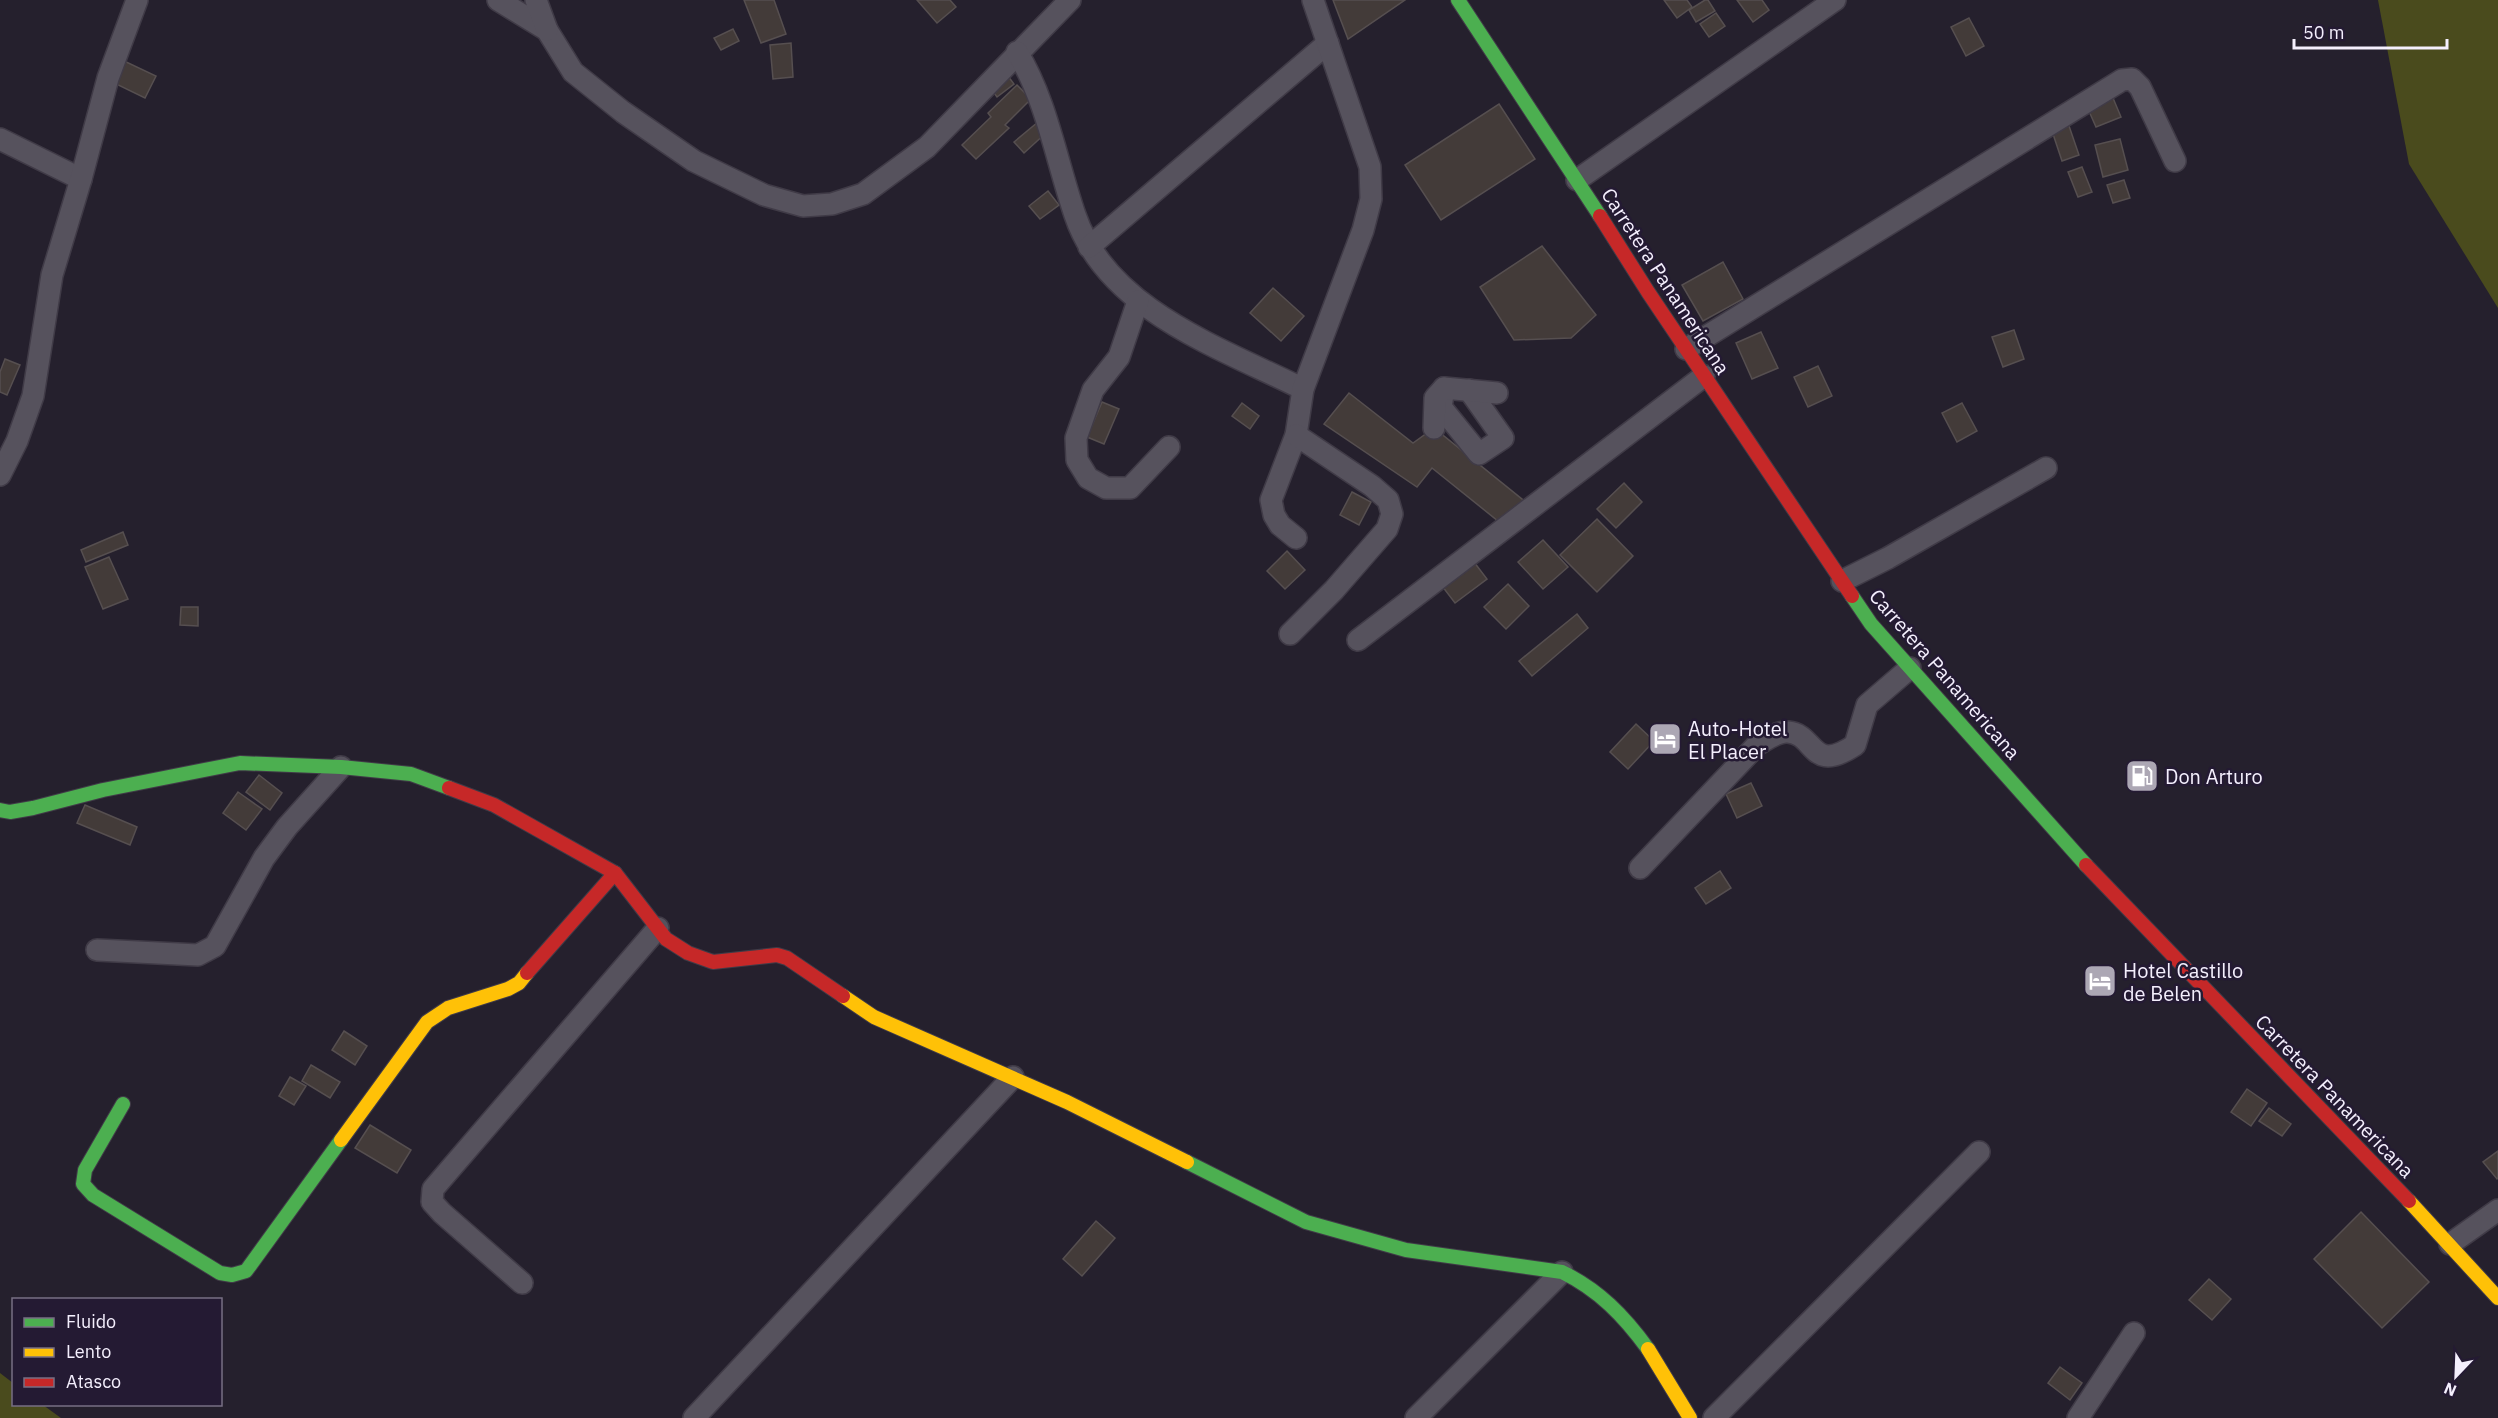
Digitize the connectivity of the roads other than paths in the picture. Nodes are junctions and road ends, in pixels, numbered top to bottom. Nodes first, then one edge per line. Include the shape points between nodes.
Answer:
1 (137, 0) edge
2 (498, 0) edge
3 (536, 0) edge
4 (1070, 0) edge
5 (1313, 0) edge
6 (1458, 0) edge
7 (1835, 0) edge
8 (547, 30) junction
9 (1328, 43) junction
10 (1017, 52) junction
11 (0, 139) edge
12 (2175, 161) dead end
13 (81, 179) junction
14 (1577, 180) junction
15 (1089, 247) junction
16 (1138, 301) junction
17 (1686, 349) junction
18 (1704, 376) junction
19 (1444, 388) junction
20 (1303, 389) junction
21 (1469, 390) junction
22 (1497, 393) dead end
23 (1434, 428) dead end
24 (1296, 435) junction
25 (1169, 447) dead end
26 (2046, 468) dead end
27 (0, 475) edge
28 (1296, 538) dead end
29 (1842, 581) junction
30 (1290, 634) dead end
31 (1358, 640) dead end
32 (1910, 668) junction
33 (341, 767) junction
34 (0, 810) edge
35 (1640, 868) dead end
36 (615, 873) junction
37 (658, 928) junction
38 (97, 950) dead end
39 (1013, 1077) junction
40 (123, 1104) dead end
41 (1979, 1152) dead end
42 (2498, 1210) edge
43 (2450, 1244) junction
44 (1562, 1272) junction
45 (522, 1283) dead end
46 (2498, 1298) edge
47 (2134, 1333) dead end
48 (694, 1418) edge
49 (1416, 1418) edge
50 (1690, 1418) edge
51 (1714, 1418) edge
52 (2078, 1418) edge

1 - 13 street via 108,78
2 - 8 street
3 - 8 street
4 - 10 street
5 - 9 street
6 - 14 main road, Carretera Panamericana
7 - 14 street
8 - 10 street via 573,72 694,161 764,195 803,206 832,204 863,194 927,147
9 - 15 street
9 - 20 street via 1370,167 1371,199 1364,230
10 - 15 street via 1033,78 1075,217
11 - 13 street
12 - 17 street via 2140,87 2132,79 2122,80
13 - 27 street via 52,275 33,396
14 - 17 main road, Carretera Panamericana
15 - 16 street
16 - 20 street via 1164,320
16 - 25 street via 1119,357 1093,390 1083,416 1076,438 1077,460 1088,478 1107,488 1130,488
17 - 18 main road, Carretera Panamericana
18 - 29 main road, Carretera Panamericana
18 - 31 street
19 - 21 street
19 - 21 street via 1441,407 1479,454 1503,438
19 - 23 street via 1435,398
20 - 24 street
21 - 22 street
24 - 28 street via 1271,500 1280,525
24 - 30 street via 1372,486 1388,500 1392,514 1387,529 1335,590
26 - 29 street
29 - 32 main road, Carretera Panamericana via 1871,624
32 - 35 street via 1866,705 1855,746 1830,756 1817,753 1798,736 1788,732 1776,734 1757,745
32 - 43 main road, Carretera Panamericana via 2099,880
33 - 34 main road via 240,763 103,789 33,808
33 - 36 main road via 411,774 494,805
33 - 38 street via 286,827 264,858 216,946 198,955
36 - 37 main road
36 - 40 main road via 519,983 507,991 446,1008 427,1022 246,1271 220,1273 93,1195 83,1184 85,1170
37 - 39 main road via 666,939 688,953 714,962 777,955 788,958 874,1017
37 - 45 street via 433,1189 432,1202 442,1213
39 - 44 main road via 1306,1221 1406,1250
39 - 48 street
41 - 51 street
42 - 43 street
43 - 46 main road, Carretera Panamericana
44 - 49 street
44 - 50 main road via 1576,1277 1612,1305 1638,1336
47 - 52 street

